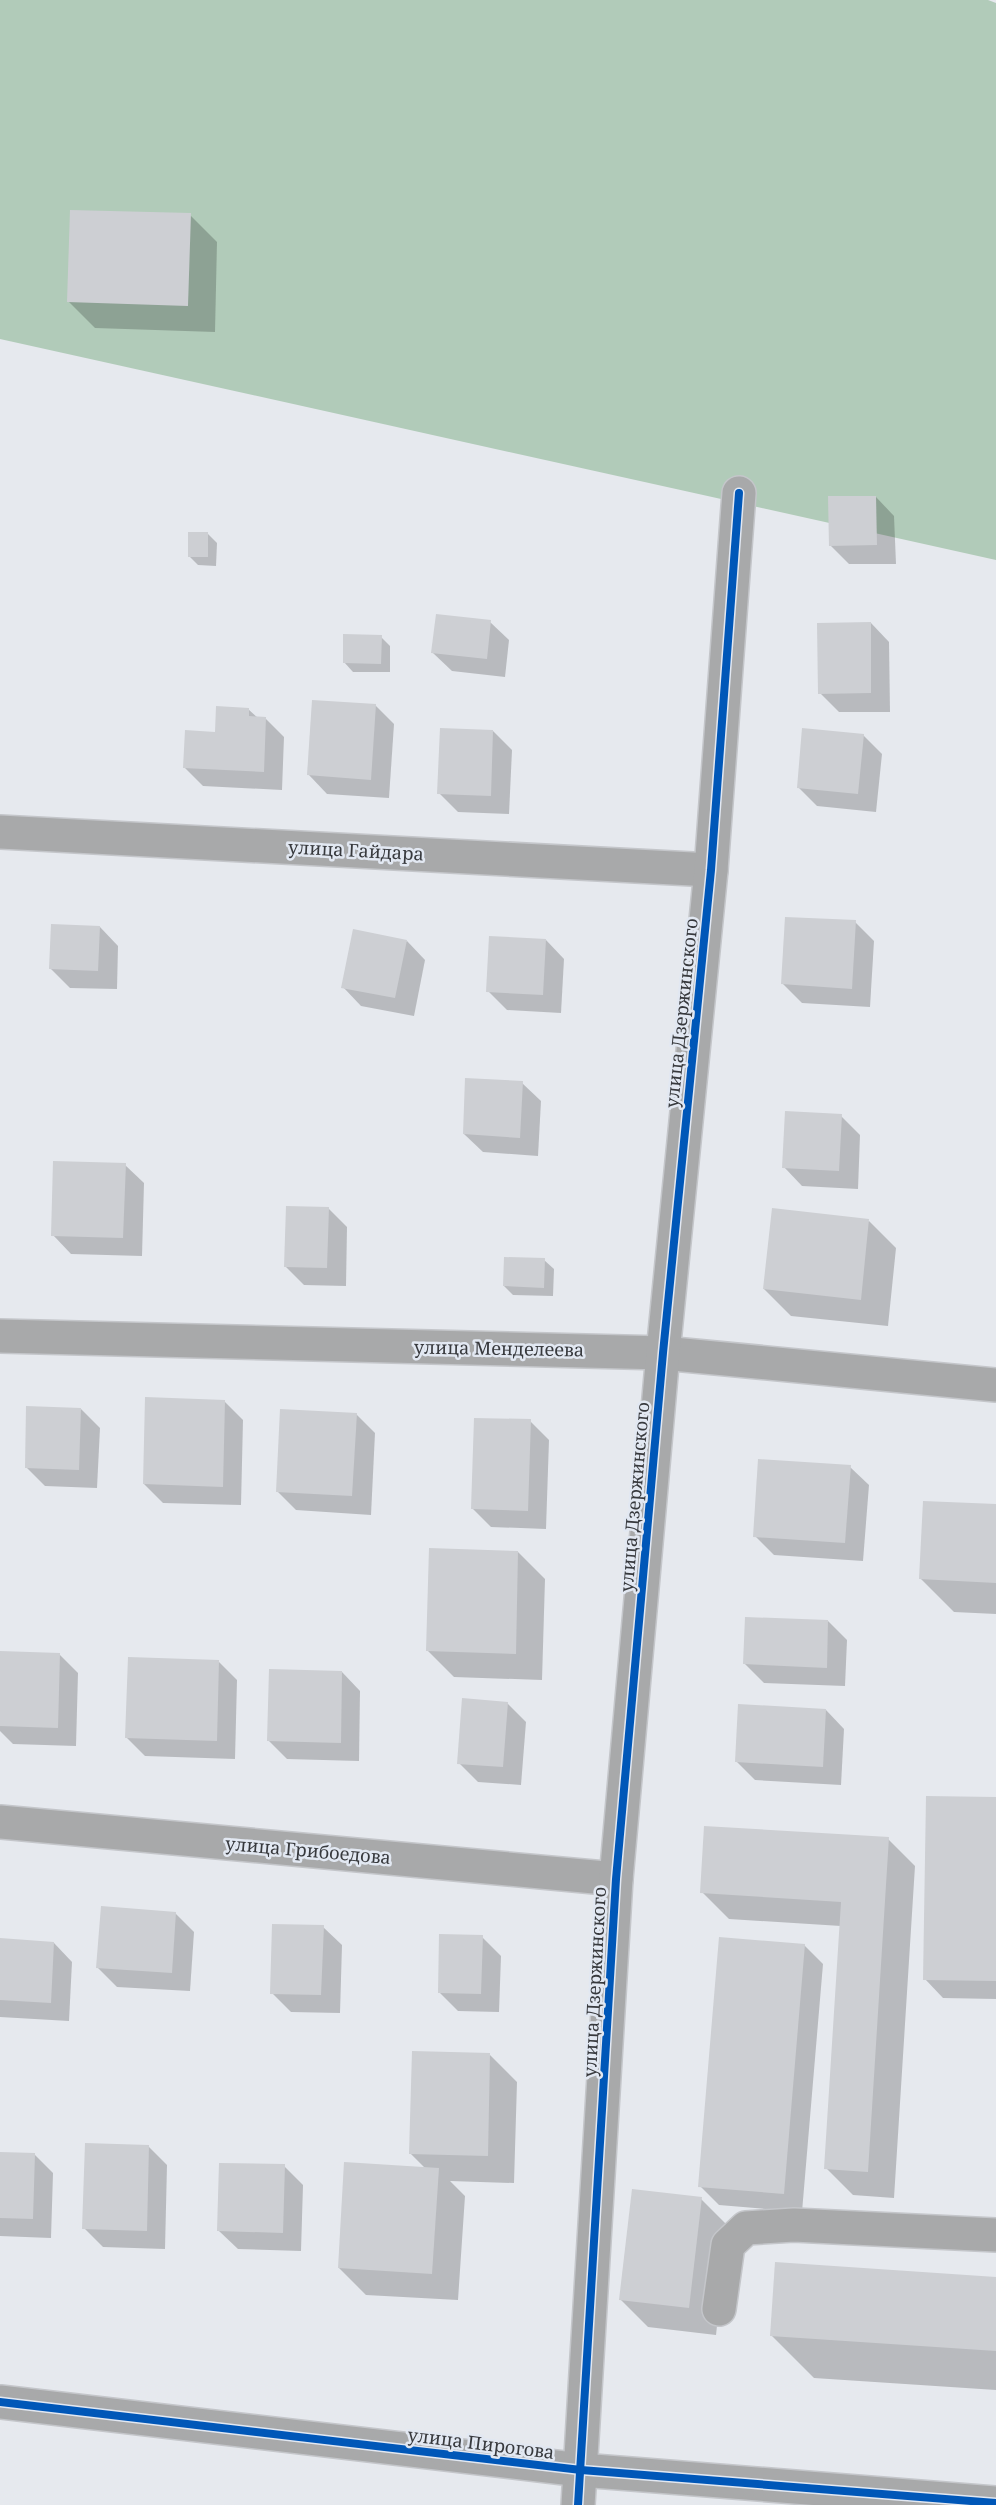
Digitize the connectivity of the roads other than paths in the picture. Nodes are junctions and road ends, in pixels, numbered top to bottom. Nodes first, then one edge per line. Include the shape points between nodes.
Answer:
1 (739, 493) dead end
2 (0, 832) edge
3 (711, 870) junction
4 (0, 1335) edge
5 (663, 1353) junction
6 (996, 1385) edge
7 (0, 1822) edge
8 (616, 1880) junction
9 (996, 2235) edge
10 (719, 2309) dead end
11 (0, 2402) edge
12 (581, 2470) junction
13 (996, 2503) edge
14 (578, 2505) edge

1 - 3 street, улица Дзержинского
2 - 3 street, улица Гайдара
3 - 5 street, улица Дзержинского
4 - 5 street, улица Менделеева
5 - 6 street, улица Менделеева
5 - 8 street, улица Дзержинского
7 - 8 street, улица Грибоедова
8 - 12 street, улица Дзержинского
9 - 10 street via 794,2225 746,2228 728,2246
11 - 12 street, улица Пирогова
12 - 13 street, улица Пирогова
12 - 14 street, улица Дзержинского

